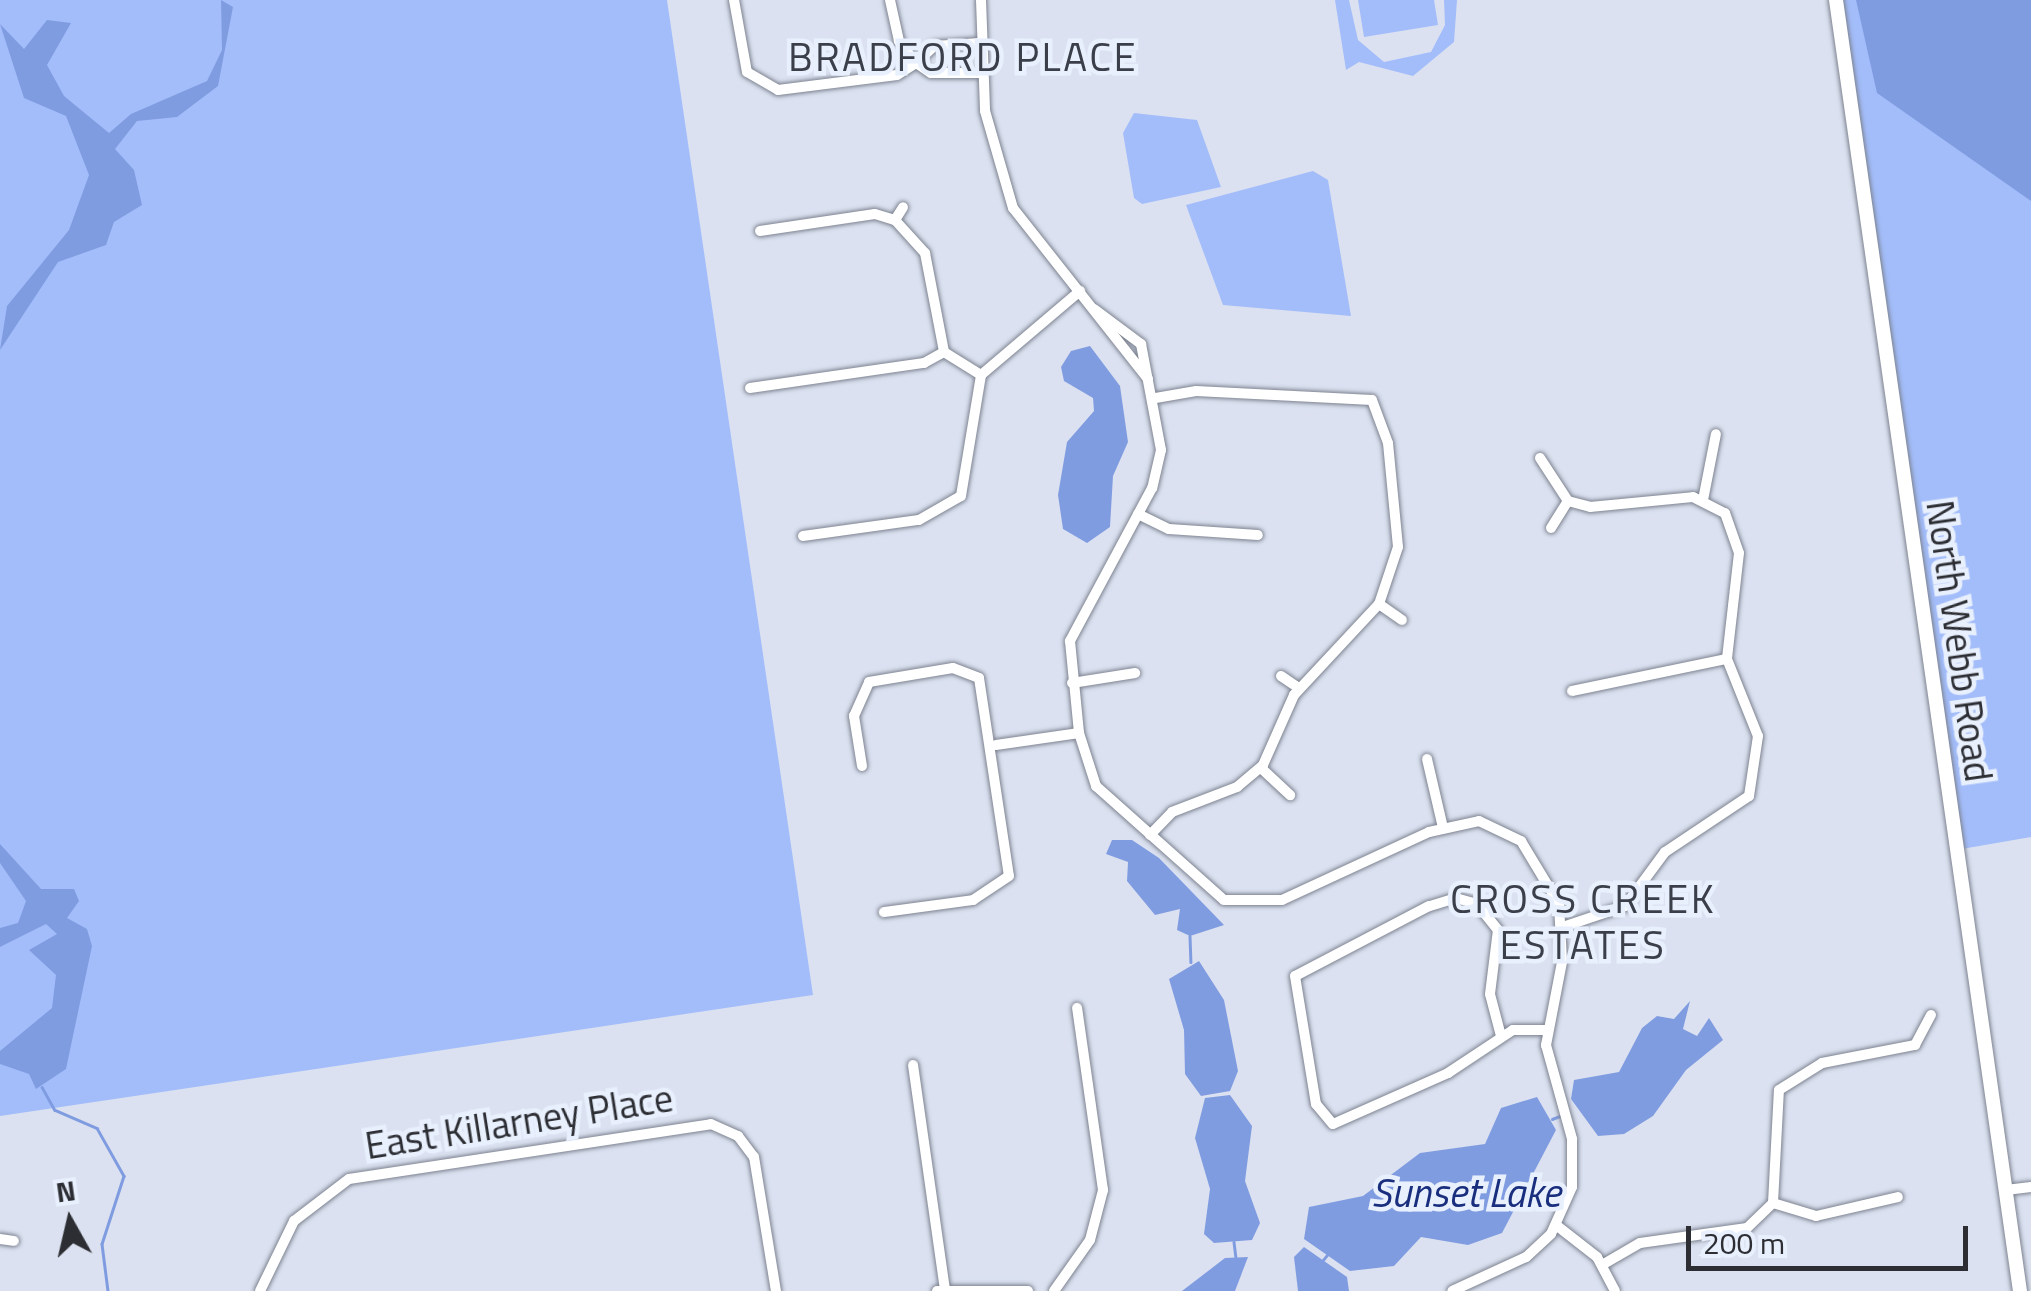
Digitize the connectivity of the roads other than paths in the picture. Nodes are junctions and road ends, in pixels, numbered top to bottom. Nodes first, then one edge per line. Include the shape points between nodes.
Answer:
1 (734, 0) edge
2 (890, 0) edge
3 (980, 0) edge
4 (1836, 0) edge
5 (981, 44) junction
6 (916, 62) junction
7 (980, 73) junction
8 (903, 206) dead end
9 (895, 220) junction
10 (760, 231) dead end
11 (1080, 292) junction
12 (1094, 309) junction
13 (944, 352) junction
14 (981, 376) junction
15 (1148, 380) junction
16 (750, 388) dead end
17 (1156, 398) junction
18 (1716, 434) dead end
19 (1540, 458) dead end
20 (961, 496) junction
21 (1568, 500) junction
22 (1703, 500) junction
23 (973, 503) dead end
24 (1138, 514) junction
25 (1551, 528) dead end
26 (1258, 535) dead end
27 (803, 536) dead end
28 (1379, 604) junction
29 (1402, 620) dead end
30 (1727, 659) junction
31 (1136, 673) dead end
32 (1281, 676) dead end
33 (1072, 683) junction
34 (1299, 688) junction
35 (1572, 690) dead end
36 (1079, 734) junction
37 (996, 745) junction
38 (1427, 759) dead end
39 (862, 766) dead end
40 (1261, 768) junction
41 (1290, 795) dead end
42 (1443, 828) junction
43 (1150, 835) junction
44 (884, 912) dead end
45 (1563, 927) junction
46 (1078, 1008) dead end
47 (1930, 1015) dead end
48 (1546, 1030) junction
49 (1501, 1036) junction
50 (913, 1065) dead end
51 (2031, 1188) edge
52 (2006, 1190) junction
53 (1898, 1197) dead end
54 (1773, 1204) junction
55 (1556, 1225) junction
56 (0, 1238) edge
57 (14, 1241) dead end
58 (1602, 1264) junction
59 (945, 1290) edge
60 (260, 1291) edge
61 (776, 1291) edge
62 (936, 1291) edge
63 (1028, 1291) edge
64 (1054, 1291) edge
65 (1452, 1291) edge
66 (1615, 1291) edge
67 (2020, 1291) edge

1 - 6 street via 747,72 765,86 897,75
2 - 6 street via 899,40
3 - 5 street
4 - 52 main road, North Webb Road
5 - 6 street via 934,46
5 - 7 street
6 - 7 street via 930,73
7 - 11 street via 994,160 1013,208
8 - 9 street
9 - 10 street via 875,214
9 - 13 street via 925,253
11 - 12 street
11 - 14 street
12 - 15 street
12 - 15 street via 1141,344
13 - 14 street
13 - 16 street via 924,363
14 - 20 street
15 - 17 street
17 - 24 street via 1161,450
17 - 28 street via 1196,390 1372,400 1382,414 1397,507 1398,547
18 - 22 street
19 - 21 street
20 - 23 street
20 - 27 street via 920,520
21 - 22 street
21 - 25 street
22 - 30 street via 1725,514 1738,553
24 - 26 street via 1169,528
24 - 33 street via 1082,608 1070,641
28 - 29 street
28 - 34 street
30 - 35 street
30 - 45 street via 1758,736 1750,796 1666,852 1626,906
31 - 33 street
32 - 34 street
33 - 36 street
34 - 40 street
36 - 37 street
36 - 43 street via 1096,786
37 - 39 street via 986,693 971,672 895,675 857,695
37 - 44 street via 1009,876 973,900
38 - 42 street
40 - 41 street
40 - 43 street via 1172,812
42 - 43 street via 1317,888 1251,904 1208,892
42 - 45 street via 1479,821 1521,842 1549,882
45 - 48 street
46 - 64 street via 1103,1190 1090,1240
47 - 54 street via 1916,1045 1822,1063 1779,1090
48 - 49 street
48 - 55 street via 1553,1090 1572,1139 1572,1187
49 - 49 street via 1448,1073 1334,1124 1316,1104 1295,976 1428,906 1477,904 1498,930 1491,1016
50 - 59 street
51 - 52 street
52 - 67 main road, North Webb Road
53 - 54 street via 1864,1212 1816,1216
54 - 58 street via 1747,1228 1640,1243
55 - 58 street
55 - 65 street via 1526,1257
56 - 57 street
58 - 66 street
59 - 62 street
59 - 63 street
60 - 61 street, East Killarney Place via 294,1221 316,1198 380,1168 677,1126 734,1134 754,1157

